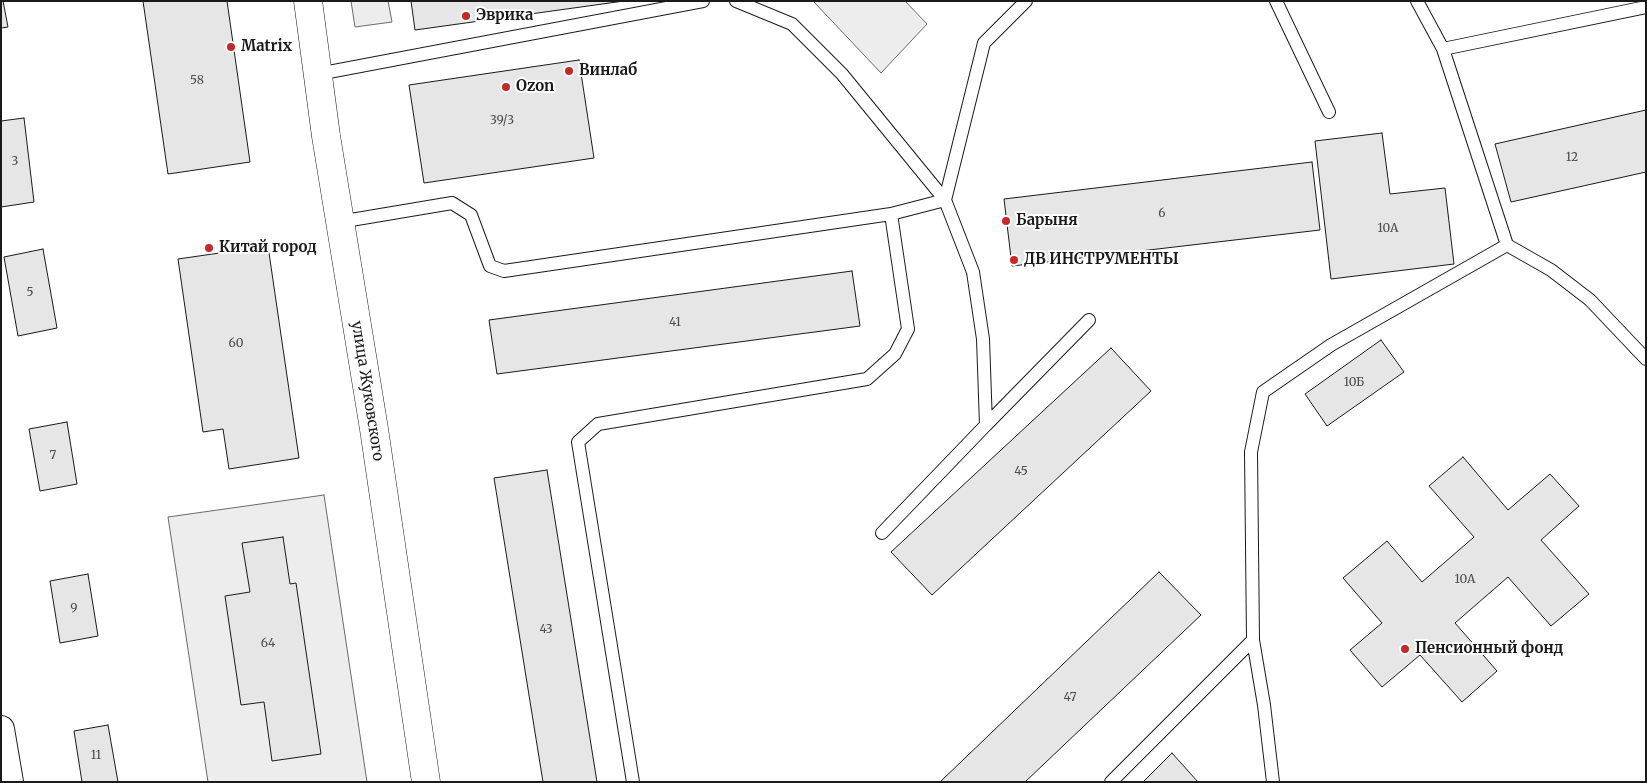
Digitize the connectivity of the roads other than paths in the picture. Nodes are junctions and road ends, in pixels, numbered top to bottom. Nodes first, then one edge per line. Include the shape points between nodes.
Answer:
1 (308, 1) edge
2 (703, 1) edge
3 (736, 1) edge
4 (1026, 1) edge
5 (1276, 1) edge
6 (1417, 1) edge
7 (1646, 7) edge
8 (1443, 49) junction
9 (318, 74) junction
10 (1329, 112) dead end
11 (945, 200) junction
12 (891, 214) junction
13 (339, 222) junction
14 (1506, 245) junction
15 (1089, 320) dead end
16 (1646, 358) edge
17 (986, 425) junction
18 (882, 534) dead end
19 (1253, 640) junction
20 (1, 729) edge
21 (10, 782) edge
22 (426, 782) edge
23 (633, 782) edge
24 (1111, 782) edge
25 (1273, 782) edge

1 - 9 main road, улица Жуковского
2 - 9 lane
3 - 11 lane via 792,24 842,74
4 - 11 lane via 984,43
5 - 10 lane
6 - 8 lane
7 - 8 lane
8 - 14 lane
9 - 13 main road, улица Жуковского
11 - 12 lane
11 - 17 lane via 973,272 983,339
12 - 13 lane via 504,270 490,266 471,215 452,203
12 - 23 lane via 908,329 895,354 867,379 598,424 578,442
13 - 22 main road, улица Жуковского via 374,429
14 - 16 lane via 1551,270 1590,300
14 - 19 lane via 1331,344 1263,392 1252,452
15 - 17 lane
17 - 18 lane
19 - 24 lane
19 - 25 lane
20 - 21 street

